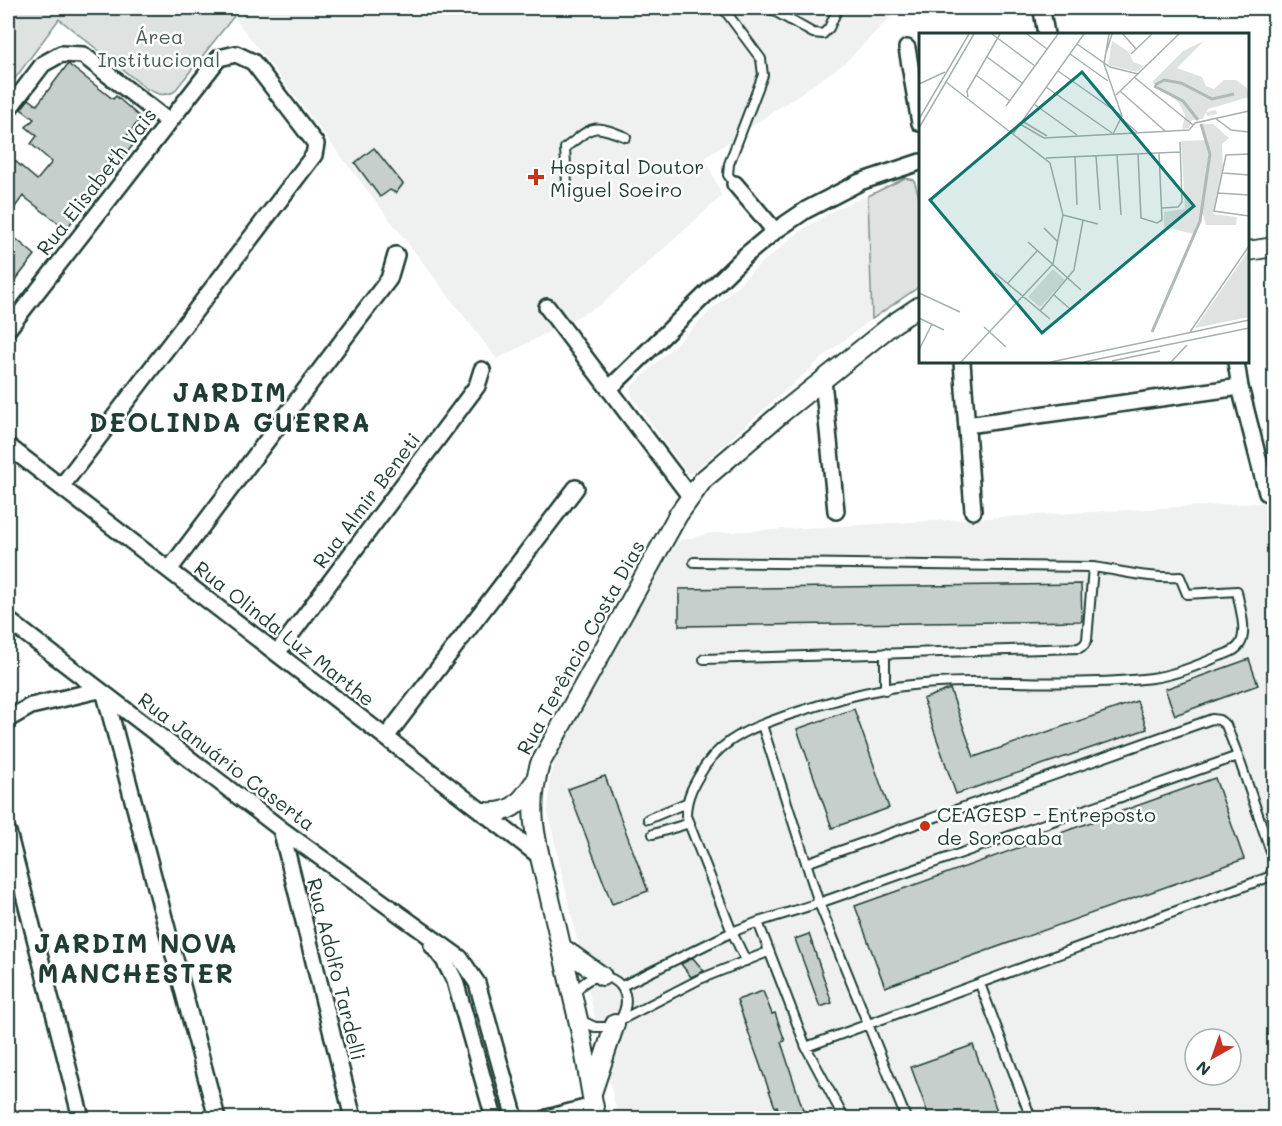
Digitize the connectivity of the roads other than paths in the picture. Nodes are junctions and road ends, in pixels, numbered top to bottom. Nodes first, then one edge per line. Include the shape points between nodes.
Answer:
1 (723, 8) edge
2 (769, 8) edge
3 (838, 8) edge
4 (1042, 10) dead end
5 (1046, 33) edge
6 (907, 48) dead end
7 (8, 110) edge
8 (919, 112) edge
9 (169, 122) junction
10 (626, 137) dead end
11 (919, 163) edge
12 (567, 184) dead end
13 (735, 184) joint
14 (775, 231) junction
15 (1275, 247) edge
16 (1249, 251) edge
17 (396, 255) dead end
18 (547, 307) dead end
19 (919, 307) edge
20 (8, 329) edge
21 (962, 363) edge
22 (1236, 363) edge
23 (482, 370) dead end
24 (823, 380) junction
25 (1240, 387) junction
26 (609, 389) junction
27 (967, 425) junction
28 (8, 446) edge
29 (61, 487) junction
30 (576, 488) dead end
31 (1267, 493) dead end
32 (690, 496) junction
33 (836, 511) dead end
34 (973, 511) dead end
35 (694, 562) dead end
36 (1093, 567) junction
37 (169, 570) junction
38 (8, 620) edge
39 (277, 653) junction
40 (885, 653) junction
41 (704, 659) dead end
42 (885, 690) junction
43 (102, 692) junction
44 (8, 719) edge
45 (762, 725) junction
46 (386, 737) junction
47 (1238, 756) junction
48 (533, 784) junction
49 (686, 803) junction
50 (484, 812) junction
51 (648, 819) dead end
52 (690, 824) junction
53 (281, 829) junction
54 (8, 832) edge
55 (653, 834) dead end
56 (537, 854) junction
57 (1275, 861) edge
58 (806, 863) junction
59 (1275, 868) edge
60 (819, 903) junction
61 (758, 922) junction
62 (732, 932) junction
63 (423, 933) junction
64 (561, 947) junction
65 (768, 952) junction
66 (746, 961) junction
67 (602, 976) junction
68 (980, 984) junction
69 (622, 986) junction
70 (573, 998) junction
71 (578, 1018) junction
72 (618, 1021) junction
73 (870, 1024) junction
74 (806, 1047) junction
75 (594, 1106) edge
76 (81, 1119) edge
77 (217, 1119) edge
78 (353, 1119) edge
79 (494, 1119) edge
80 (515, 1119) edge
81 (547, 1119) edge
82 (844, 1119) edge
83 (906, 1119) edge
84 (1031, 1119) edge

1 - 13 lane via 761,59 763,75 729,164 728,175
2 - 3 lane via 813,33 824,34
4 - 5 street
6 - 8 street
7 - 9 street via 43,64 61,54 83,55
9 - 20 street, Rua Elisabeth Vais
9 - 29 street, Rua Elisabeth Vais via 219,58 236,54 253,63 316,144 314,155
10 - 12 lane via 590,128 565,148
11 - 14 street via 860,183 806,210
13 - 14 street
14 - 26 street
15 - 16 street
17 - 37 street via 389,279
18 - 26 street
19 - 24 street, Rua Terêncio Costa Dias
21 - 27 street
22 - 25 street
23 - 39 street, Rua Almir Beneti via 477,386
24 - 32 street, Rua Terêncio Costa Dias via 703,480
24 - 33 street
25 - 27 street
25 - 31 street
26 - 32 street
27 - 34 street
28 - 29 street, Rua Olinda Luz Marthe
29 - 37 street, Rua Olinda Luz Marthe
30 - 46 street
32 - 48 street, Rua Terêncio Costa Dias via 551,743
35 - 36 lane
36 - 40 lane via 1087,639 1079,648
36 - 42 lane via 1147,577 1180,577 1186,594 1237,591 1242,642 1235,650 1154,678 946,682
37 - 39 street, Rua Olinda Luz Marthe
38 - 43 street, Rua Januário Caserta
39 - 46 street, Rua Olinda Luz Marthe
40 - 41 lane
40 - 42 lane
42 - 45 lane via 807,709
43 - 44 street via 31,706
43 - 53 street, Rua Januário Caserta
43 - 77 street
45 - 49 lane via 739,734 715,752
45 - 58 lane
46 - 50 street, Rua Olinda Luz Marthe
47 - 57 lane
47 - 58 lane via 1226,725 1212,719
47 - 60 lane
48 - 50 street via 513,808
48 - 56 street, Rua Terêncio Costa Dias
49 - 51 lane
49 - 52 lane
50 - 56 street, Rua Olinda Luz Marthe
52 - 55 lane
52 - 62 lane
53 - 63 street, Rua Januário Caserta
53 - 78 street, Rua Adolfo Tardelli
54 - 76 street
56 - 64 street, Rua Terêncio Costa Dias
58 - 60 lane
59 - 68 lane via 1269,877
60 - 61 lane
60 - 73 lane
61 - 62 lane
61 - 65 lane
62 - 66 lane
62 - 69 lane
63 - 79 street via 455,981
63 - 80 street via 460,958 477,983
64 - 67 street
64 - 70 street, Rua Terêncio Costa Dias
65 - 66 lane
65 - 74 lane
66 - 72 lane via 700,979
67 - 69 lane
67 - 70 lane via 584,982
68 - 73 lane
68 - 84 lane
69 - 72 lane via 627,1002
70 - 71 street, Rua Terêncio Costa Dias
71 - 72 lane via 595,1028
71 - 75 street, Rua Terêncio Costa Dias
72 - 75 street
73 - 74 lane
73 - 83 lane
74 - 82 lane
75 - 81 street

